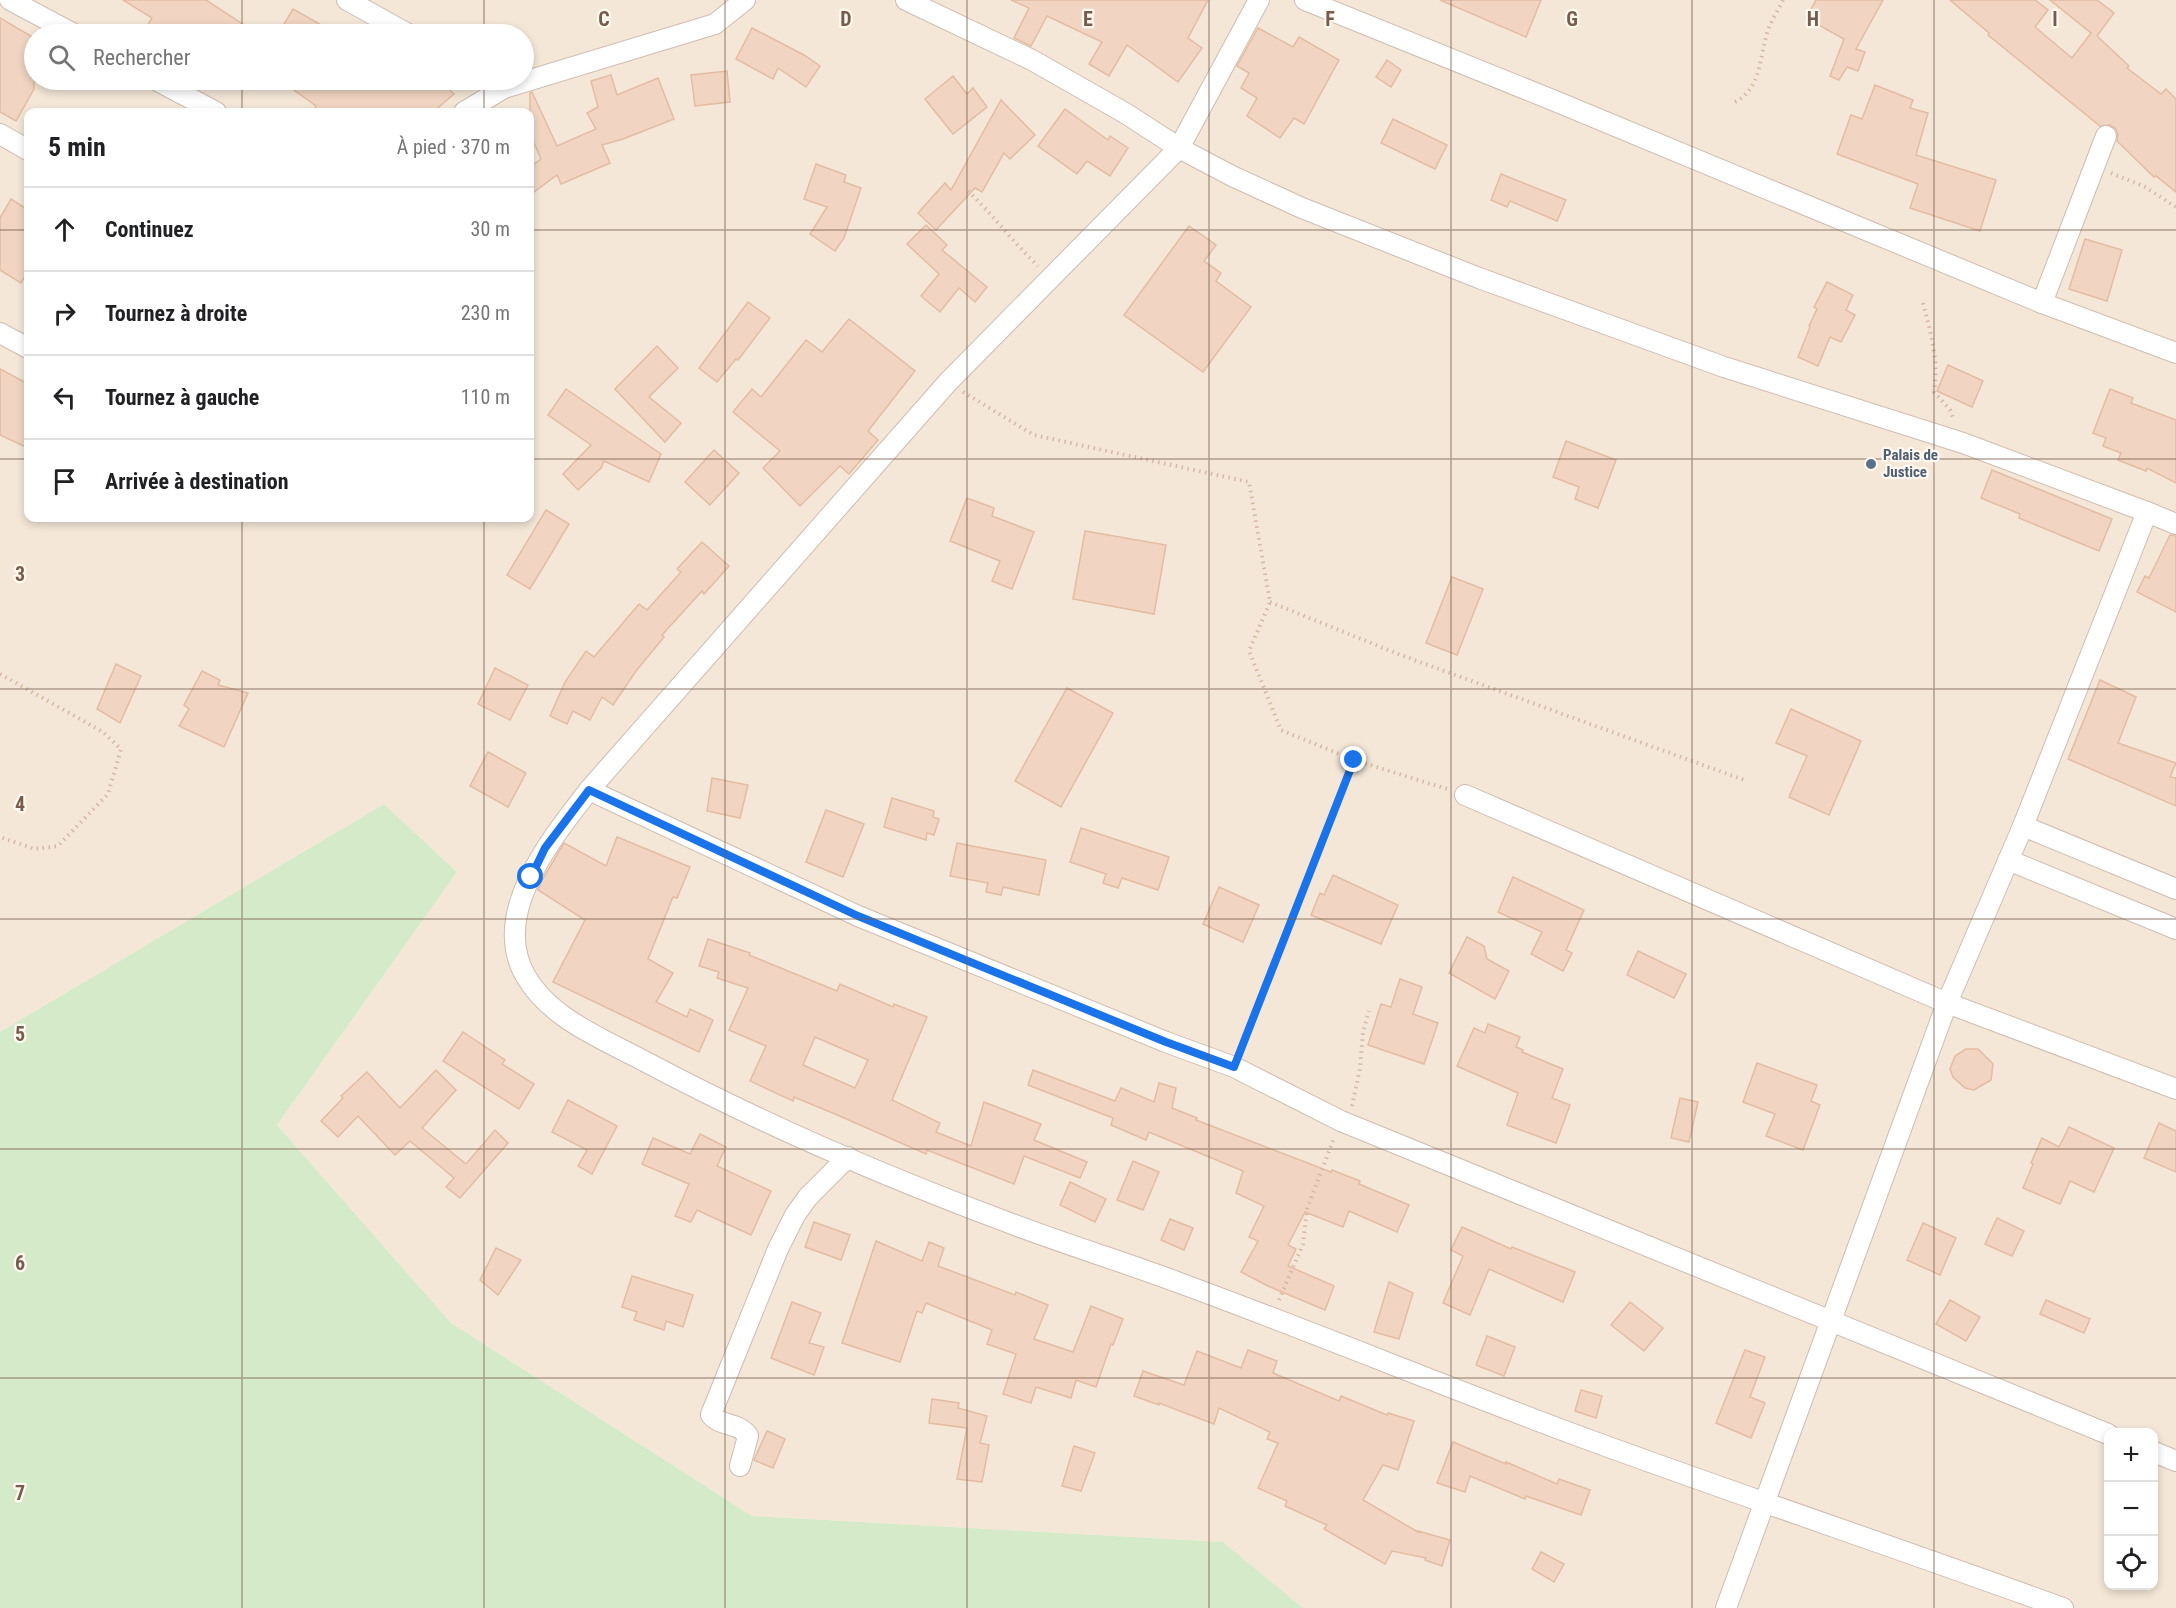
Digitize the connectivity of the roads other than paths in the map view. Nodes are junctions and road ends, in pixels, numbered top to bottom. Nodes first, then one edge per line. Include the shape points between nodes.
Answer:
1 (10, 0) edge
2 (347, 0) edge
3 (745, 0) edge
4 (906, 0) edge
5 (1259, 0) edge
6 (1305, 0) edge
7 (55, 24) edge
8 (390, 24) edge
9 (534, 74) edge
10 (175, 90) edge
11 (489, 90) edge
12 (208, 108) edge
13 (469, 108) edge
14 (0, 134) edge
15 (2106, 135) dead end
16 (1179, 147) junction
17 (24, 148) edge
18 (2042, 303) junction
19 (0, 333) edge
20 (24, 346) edge
21 (2176, 353) edge
22 (2147, 512) junction
23 (2176, 524) edge
24 (589, 790) junction
25 (1465, 795) road end
26 (2023, 826) junction
27 (2008, 860) junction
28 (2176, 889) edge
29 (2176, 929) edge
30 (1947, 1003) junction
31 (2176, 1089) edge
32 (849, 1157) junction
33 (1831, 1321) junction
34 (2104, 1432) edge
35 (2158, 1454) edge
36 (2176, 1461) edge
37 (740, 1466) dead end
38 (1765, 1502) junction
39 (1726, 1608) edge
40 (2063, 1608) edge

1 - 7 street
2 - 8 street
3 - 9 street via 715,24
4 - 16 street via 1032,60
5 - 16 street
6 - 18 street
10 - 12 street
11 - 13 street
14 - 17 street
15 - 18 street
16 - 22 street via 1293,204 1479,278 1724,367 1963,443
16 - 24 street via 948,382
18 - 21 street
19 - 20 street
22 - 23 street
22 - 26 street
24 - 32 street via 545,848 518,907 517,952 522,970 536,992 568,1020 696,1088
24 - 33 street via 858,916 1234,1067 1341,1121
25 - 30 street
26 - 27 street
26 - 28 street
27 - 29 street
27 - 30 street
30 - 31 street
30 - 33 street
32 - 37 street via 795,1215 712,1412 716,1421 742,1429 748,1436
32 - 38 street via 999,1219
33 - 34 street
33 - 38 street
35 - 36 street
38 - 39 street
38 - 40 street

